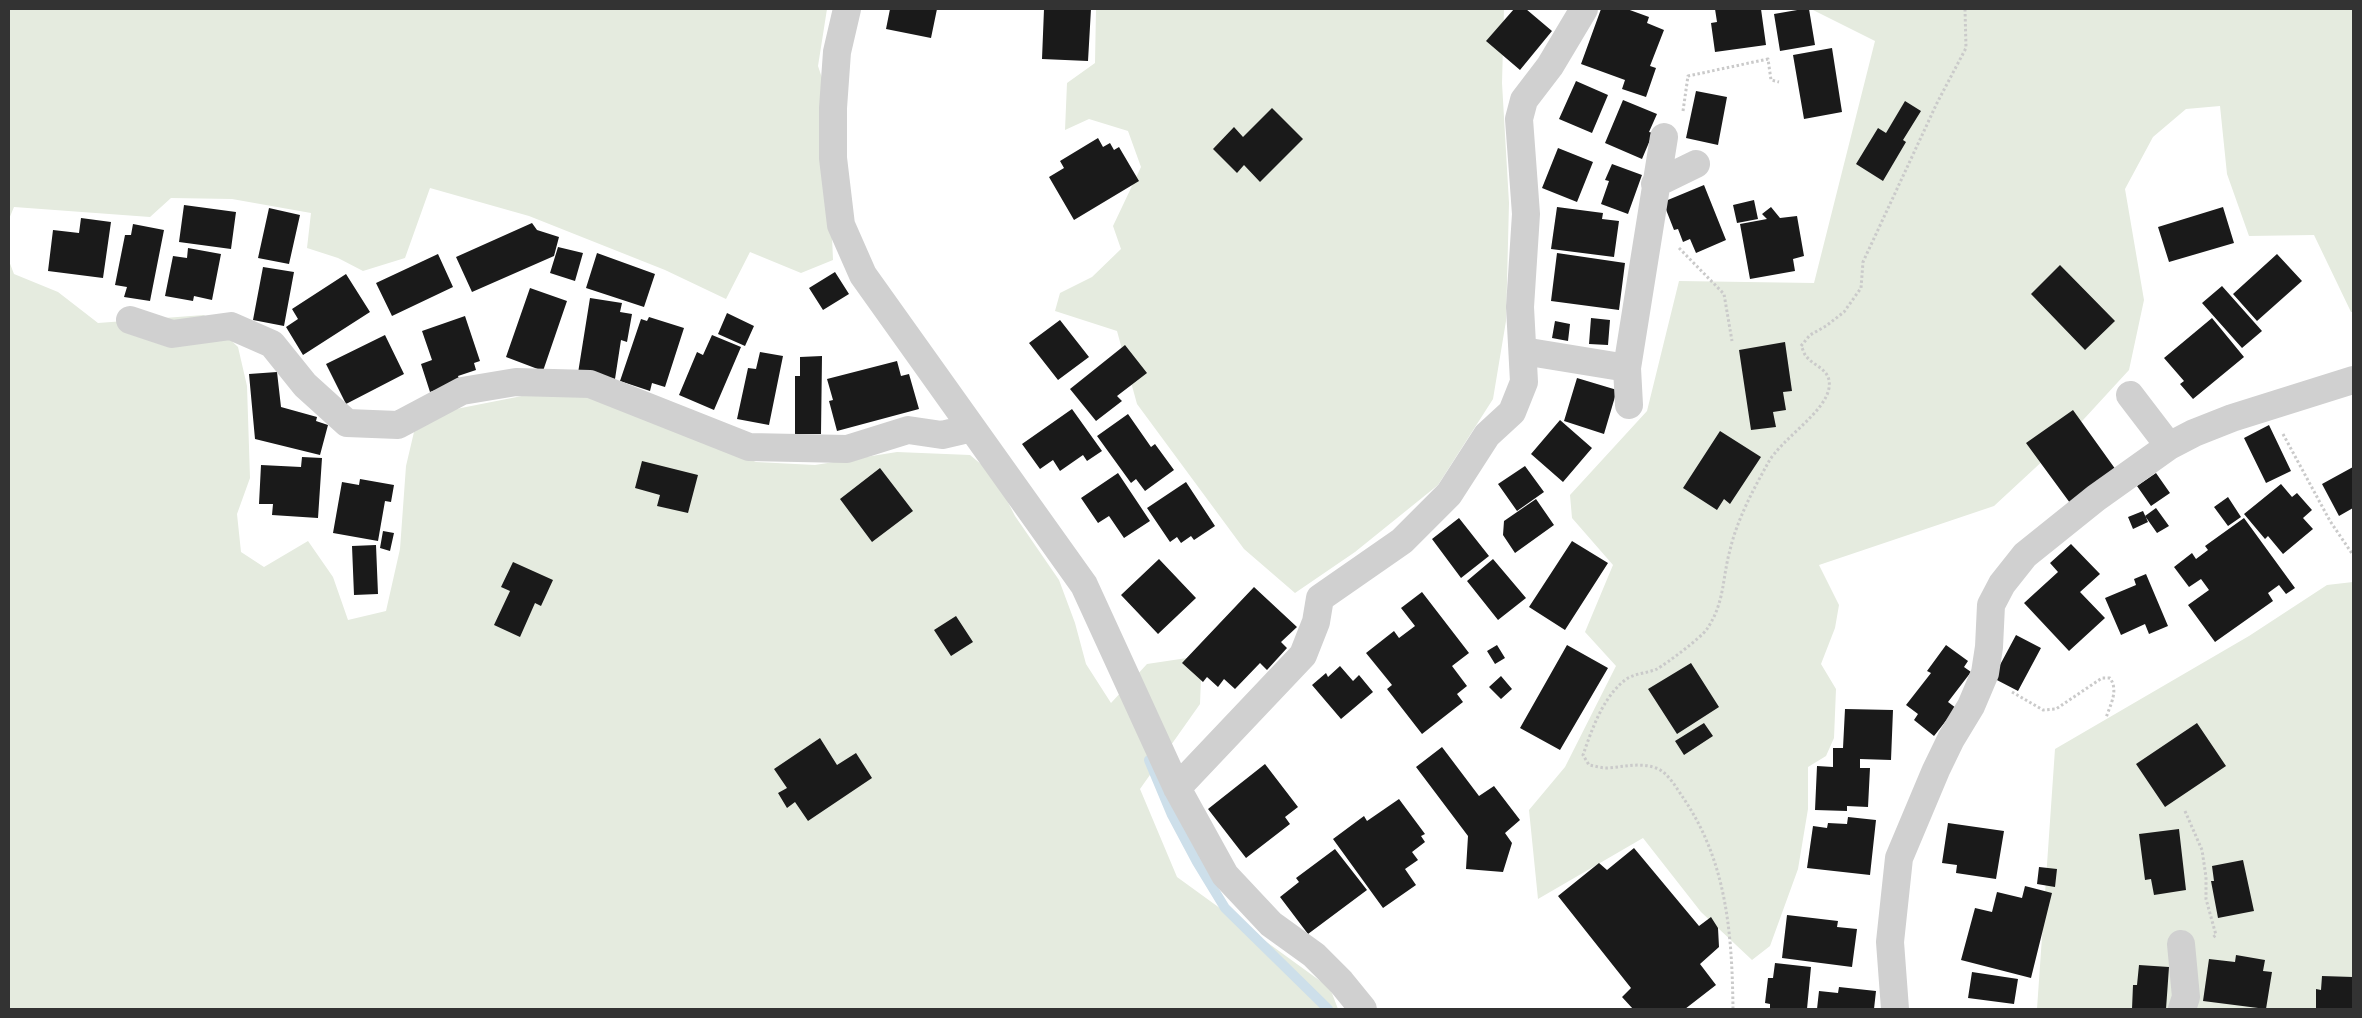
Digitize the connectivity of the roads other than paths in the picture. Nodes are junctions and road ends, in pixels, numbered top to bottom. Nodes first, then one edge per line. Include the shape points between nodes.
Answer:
1 (847, 9) edge
2 (1584, 9) edge
3 (1672, 128) road end
4 (1696, 164) dead end
5 (1656, 184) junction
6 (130, 320) dead end
7 (1523, 350) junction
8 (1627, 368) junction
9 (2353, 380) edge
10 (2130, 395) dead end
11 (1630, 405) dead end
12 (972, 428) junction
13 (2170, 446) junction
14 (1177, 788) junction
15 (2181, 944) road end
16 (1363, 1009) edge
17 (1895, 1009) edge
18 (2182, 1009) edge

1 - 12 street via 837,52 833,108 833,158 841,225 864,275
2 - 7 street via 1550,66 1524,100 1519,119 1526,214 1520,307
3 - 5 street
4 - 5 street
5 - 8 street
6 - 12 street via 172,334 231,326 272,344 305,385 347,423 398,426 462,391 516,382 590,384 749,447 847,450 908,430 942,435
7 - 8 street
7 - 14 street via 1524,382 1512,412 1487,435 1449,494 1402,541 1320,598 1316,622 1303,655
8 - 11 street
9 - 13 street via 2232,418
10 - 13 street
12 - 14 street via 1084,585
13 - 17 street via 2096,498 2025,556 2002,584 1991,605 1989,647 1983,677 1936,770 1899,858 1890,942
14 - 16 street via 1225,875 1271,924 1314,955
15 - 18 street via 2186,997

